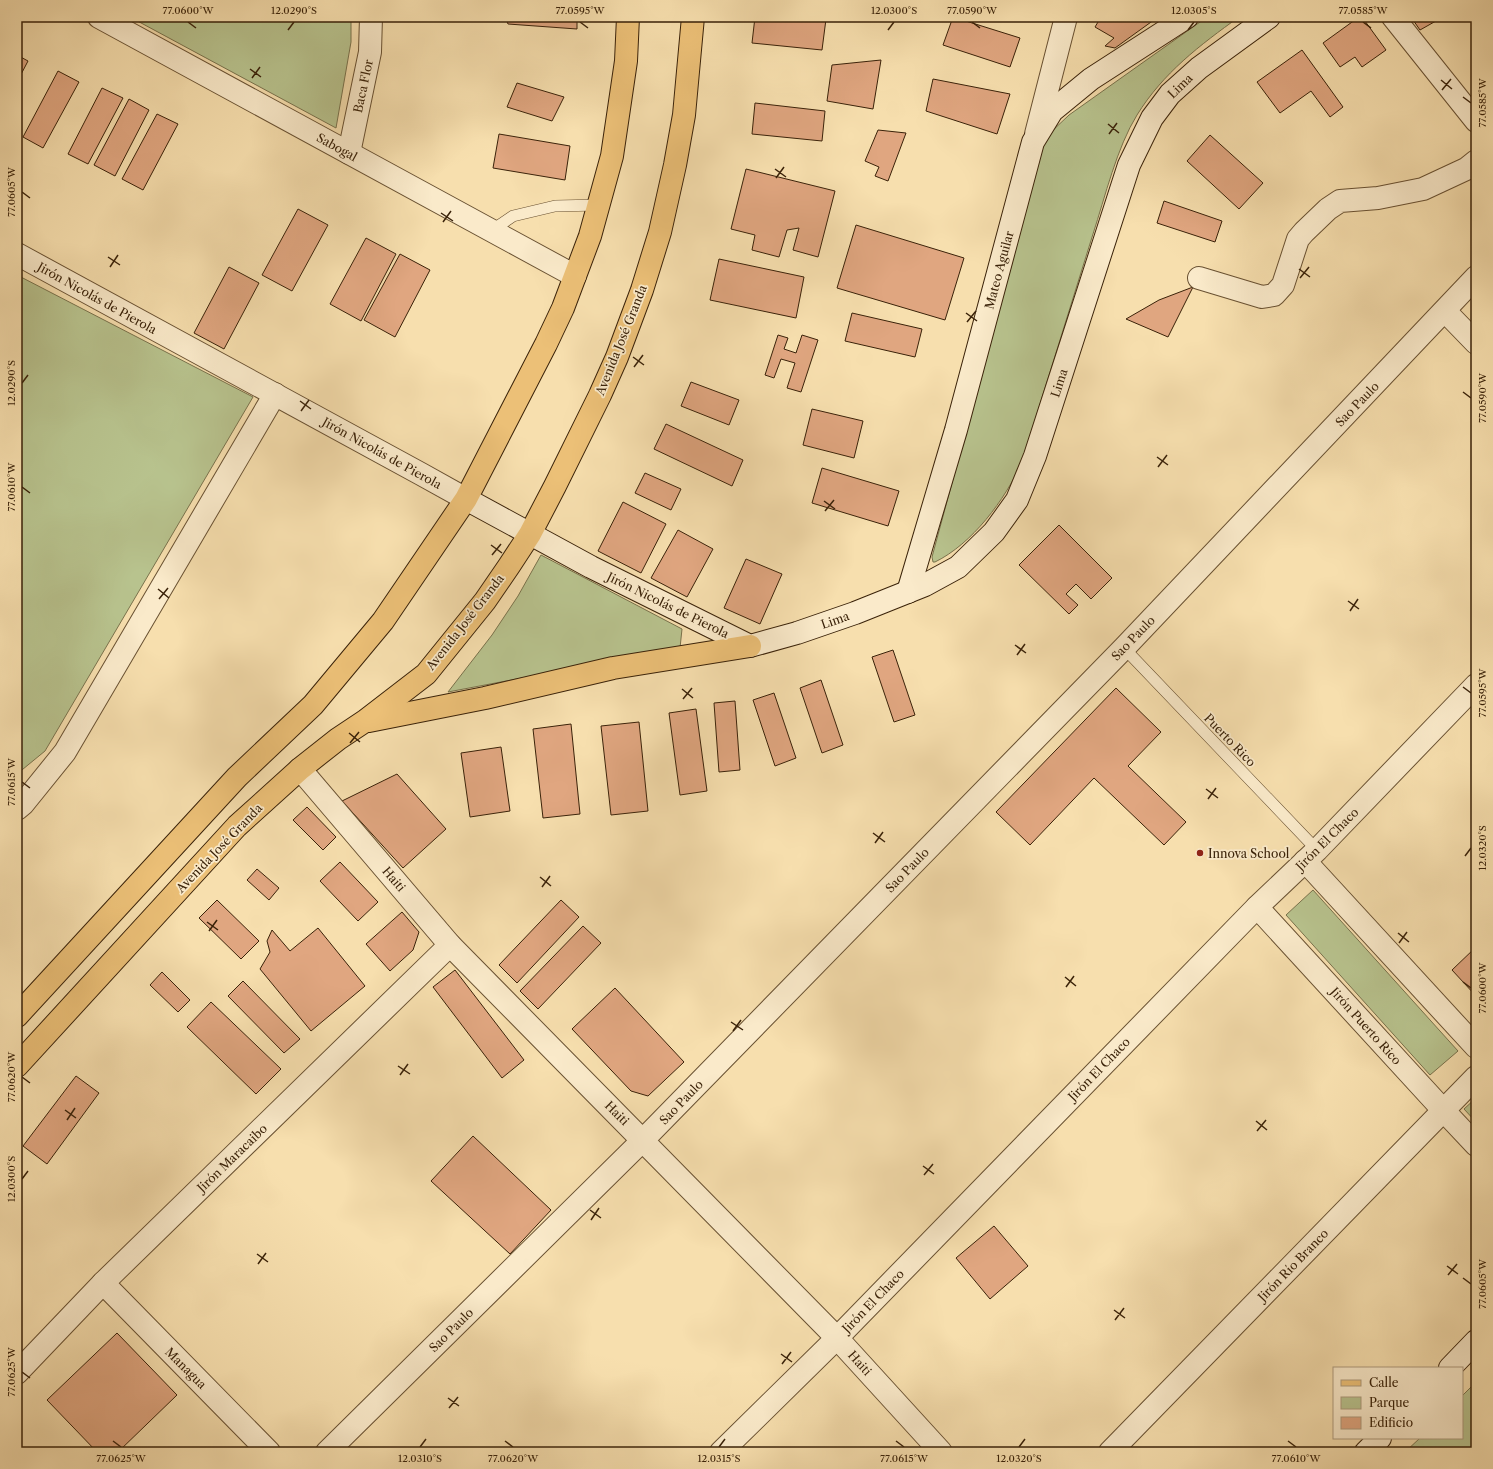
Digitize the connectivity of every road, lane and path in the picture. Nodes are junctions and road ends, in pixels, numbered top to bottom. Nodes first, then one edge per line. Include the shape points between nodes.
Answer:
1 (99, 17) edge
2 (371, 17) edge
3 (628, 17) edge
4 (693, 17) edge
5 (1066, 17) edge
6 (1187, 17) edge
7 (1269, 17) edge
8 (1393, 17) edge
9 (1476, 121) edge
10 (1033, 142) junction
11 (349, 153) junction
12 (1476, 161) edge
13 (599, 205) junction
14 (491, 231) junction
15 (17, 254) edge
16 (575, 276) junction
17 (1476, 277) edge
18 (1199, 278) dead end
19 (1445, 311) junction
20 (1476, 343) edge
21 (275, 394) junction
22 (466, 499) junction
23 (530, 534) junction
24 (908, 592) junction
25 (750, 646) junction
26 (1124, 648) junction
27 (1476, 685) edge
28 (366, 722) junction
29 (300, 769) junction
30 (17, 809) edge
31 (1311, 855) junction
32 (1257, 907) junction
33 (450, 945) junction
34 (17, 1016) edge
35 (1476, 1047) edge
36 (17, 1066) edge
37 (1476, 1077) edge
38 (1444, 1111) junction
39 (643, 1140) junction
40 (1476, 1145) edge
41 (103, 1283) junction
42 (837, 1338) junction
43 (1476, 1341) edge
44 (1451, 1367) edge
45 (17, 1373) edge
46 (1379, 1439) edge
47 (269, 1452) edge
48 (328, 1452) edge
49 (721, 1452) edge
50 (942, 1452) edge
51 (1110, 1452) edge
52 (1366, 1452) edge

1 - 11 street, Sabogal
2 - 11 street, Baca Flor via 370,52
3 - 13 main road via 626,61 612,156
4 - 23 main road, Avenida José Granda via 684,115 675,165 660,232 644,283 602,389
5 - 10 street
6 - 10 street, Mateo Aguilar via 1091,79 1052,111
7 - 24 street, Lima via 1199,68 1170,94 1152,118 1129,165 1035,456 1017,500 994,532 958,567
8 - 9 street
10 - 24 street, Mateo Aguilar via 956,430
11 - 14 street, Sabogal
12 - 18 street via 1466,169 1423,189 1378,198 1340,201 1328,209 1298,239 1283,285 1274,295 1262,297
13 - 14 lane via 556,206 513,216
13 - 16 main road
14 - 16 street, Sabogal
15 - 21 street, Jirón Nicolás de Pierola
16 - 22 main road via 546,344
17 - 19 street, Sao Paulo
19 - 20 street
19 - 26 street, Sao Paulo
21 - 22 street, Jirón Nicolás de Pierola
21 - 30 street via 65,752
22 - 23 street, Jirón Nicolás de Pierola
22 - 34 main road via 383,621 313,705 237,778
23 - 25 street, Jirón Nicolás de Pierola
23 - 28 main road, Avenida José Granda via 485,601 426,674
24 - 25 street, Lima via 828,623
25 - 28 main road via 613,668
26 - 31 lane, Puerto Rico
26 - 39 street, Sao Paulo
27 - 31 street, Jirón El Chaco
28 - 29 main road, Avenida José Granda via 338,739
29 - 33 street, Haiti
29 - 36 main road, Avenida José Granda via 237,826
31 - 32 street, Jirón El Chaco
31 - 35 street
32 - 38 street, Jirón Puerto Rico
32 - 42 street, Jirón El Chaco
33 - 39 street, Haiti
33 - 41 street, Jirón Maracaibo
37 - 38 street, Jirón Río Branco
38 - 40 street, Jirón Puerto Rico
38 - 51 street, Jirón Río Branco
39 - 42 street, Haiti
39 - 48 street, Sao Paulo
41 - 45 street, Jirón Maracaibo
41 - 47 street, Managua
42 - 49 street, Jirón El Chaco
42 - 50 street, Haiti
43 - 44 street
46 - 52 street

